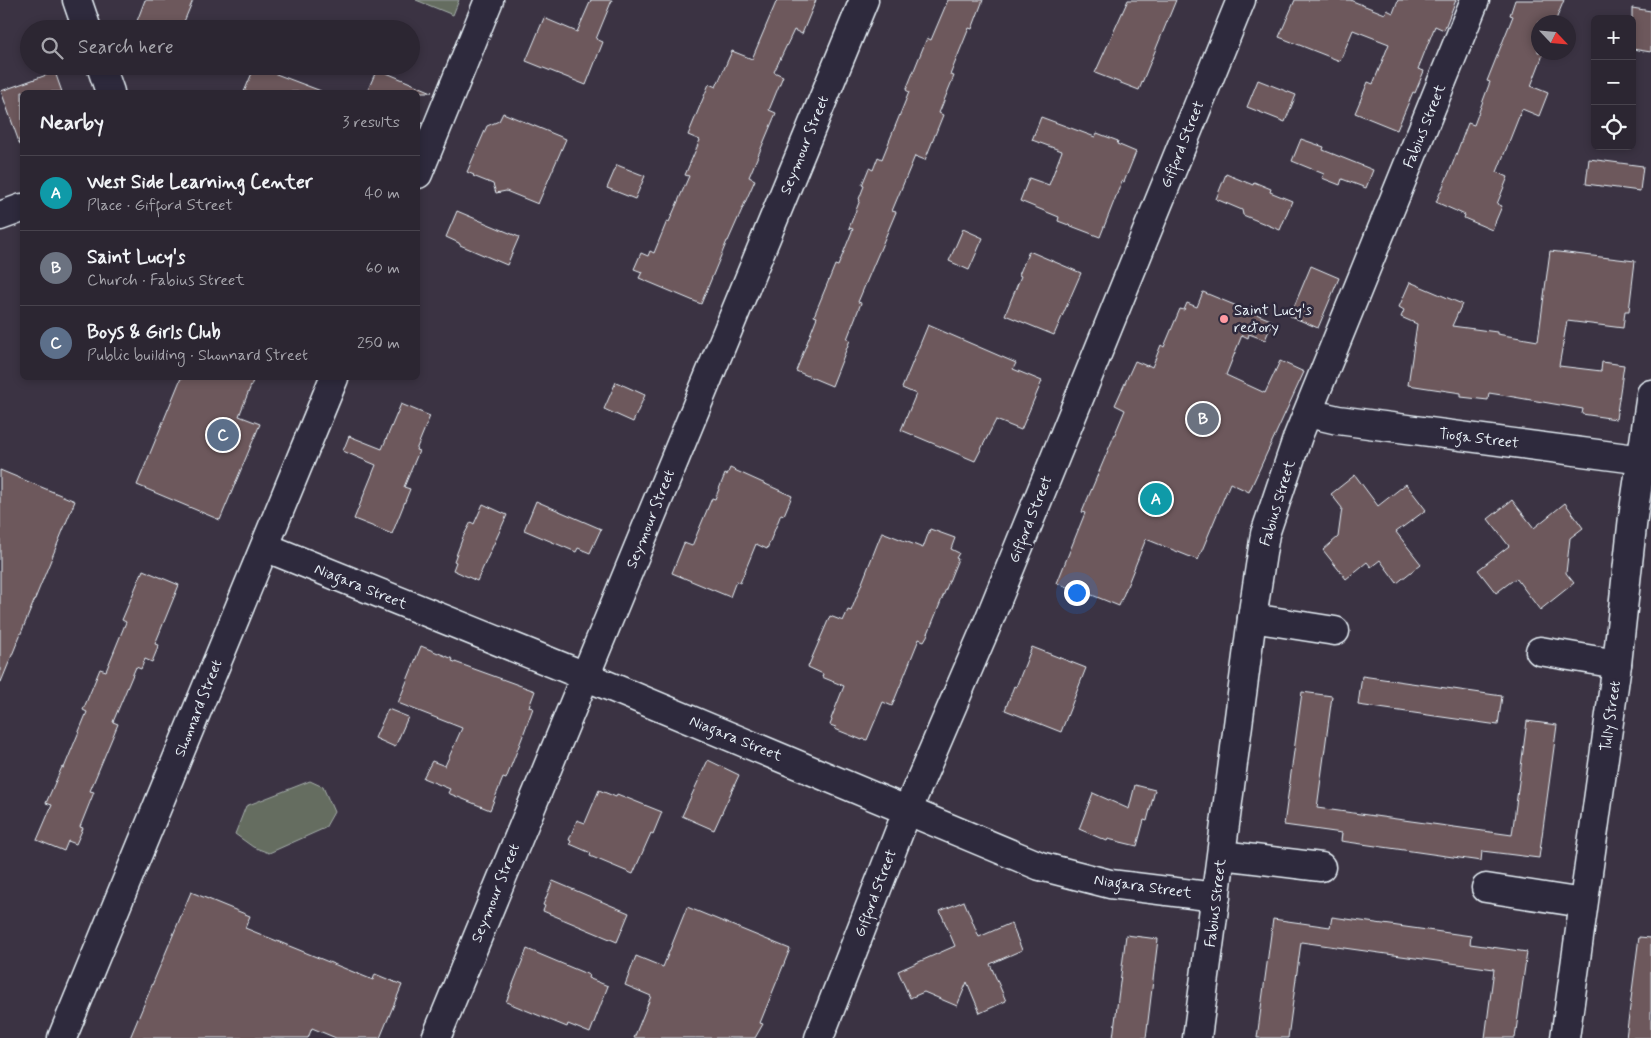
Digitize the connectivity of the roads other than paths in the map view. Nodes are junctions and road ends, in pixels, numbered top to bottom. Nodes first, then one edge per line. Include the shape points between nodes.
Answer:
1 (77, 0) edge
2 (489, 0) edge
3 (864, 0) edge
4 (1240, 0) edge
5 (1476, 0) edge
6 (84, 20) edge
7 (104, 75) edge
8 (109, 90) edge
9 (420, 169) edge
10 (20, 209) edge
11 (0, 216) edge
12 (333, 380) edge
13 (1651, 394) edge
14 (1308, 413) junction
15 (1647, 460) edge
16 (265, 547) junction
17 (1252, 618) junction
18 (1335, 631) dead end
19 (1540, 651) dead end
20 (1617, 664) junction
21 (585, 676) junction
22 (908, 809) junction
23 (1222, 855) junction
24 (1321, 867) dead end
25 (1486, 888) dead end
26 (1216, 896) junction
27 (1583, 903) junction
28 (62, 1038) edge
29 (436, 1038) edge
30 (819, 1038) edge
31 (1197, 1038) edge
32 (1565, 1038) edge

1 - 6 street
2 - 9 street
3 - 21 street, Seymour Street
4 - 22 street, Gifford Street via 991,616
5 - 14 street, Fabius Street
7 - 8 street
10 - 11 street
12 - 16 street, Shonnard Street
13 - 15 street, Tully Street
14 - 15 street, Tioga Street via 1338,420
14 - 17 street, Fabius Street via 1265,534
15 - 20 street, Tully Street via 1633,517
16 - 21 street, Niagara Street
16 - 28 street, Shonnard Street
17 - 18 street
17 - 23 street, Fabius Street
19 - 20 street
20 - 27 street, Tully Street
21 - 22 street, Niagara Street
21 - 29 street, Seymour Street
22 - 26 street, Niagara Street via 1040,866 1110,884
22 - 30 street, Gifford Street
23 - 24 street
23 - 26 street, Fabius Street
25 - 27 street
26 - 31 street, Fabius Street
27 - 32 street, Tully Street

